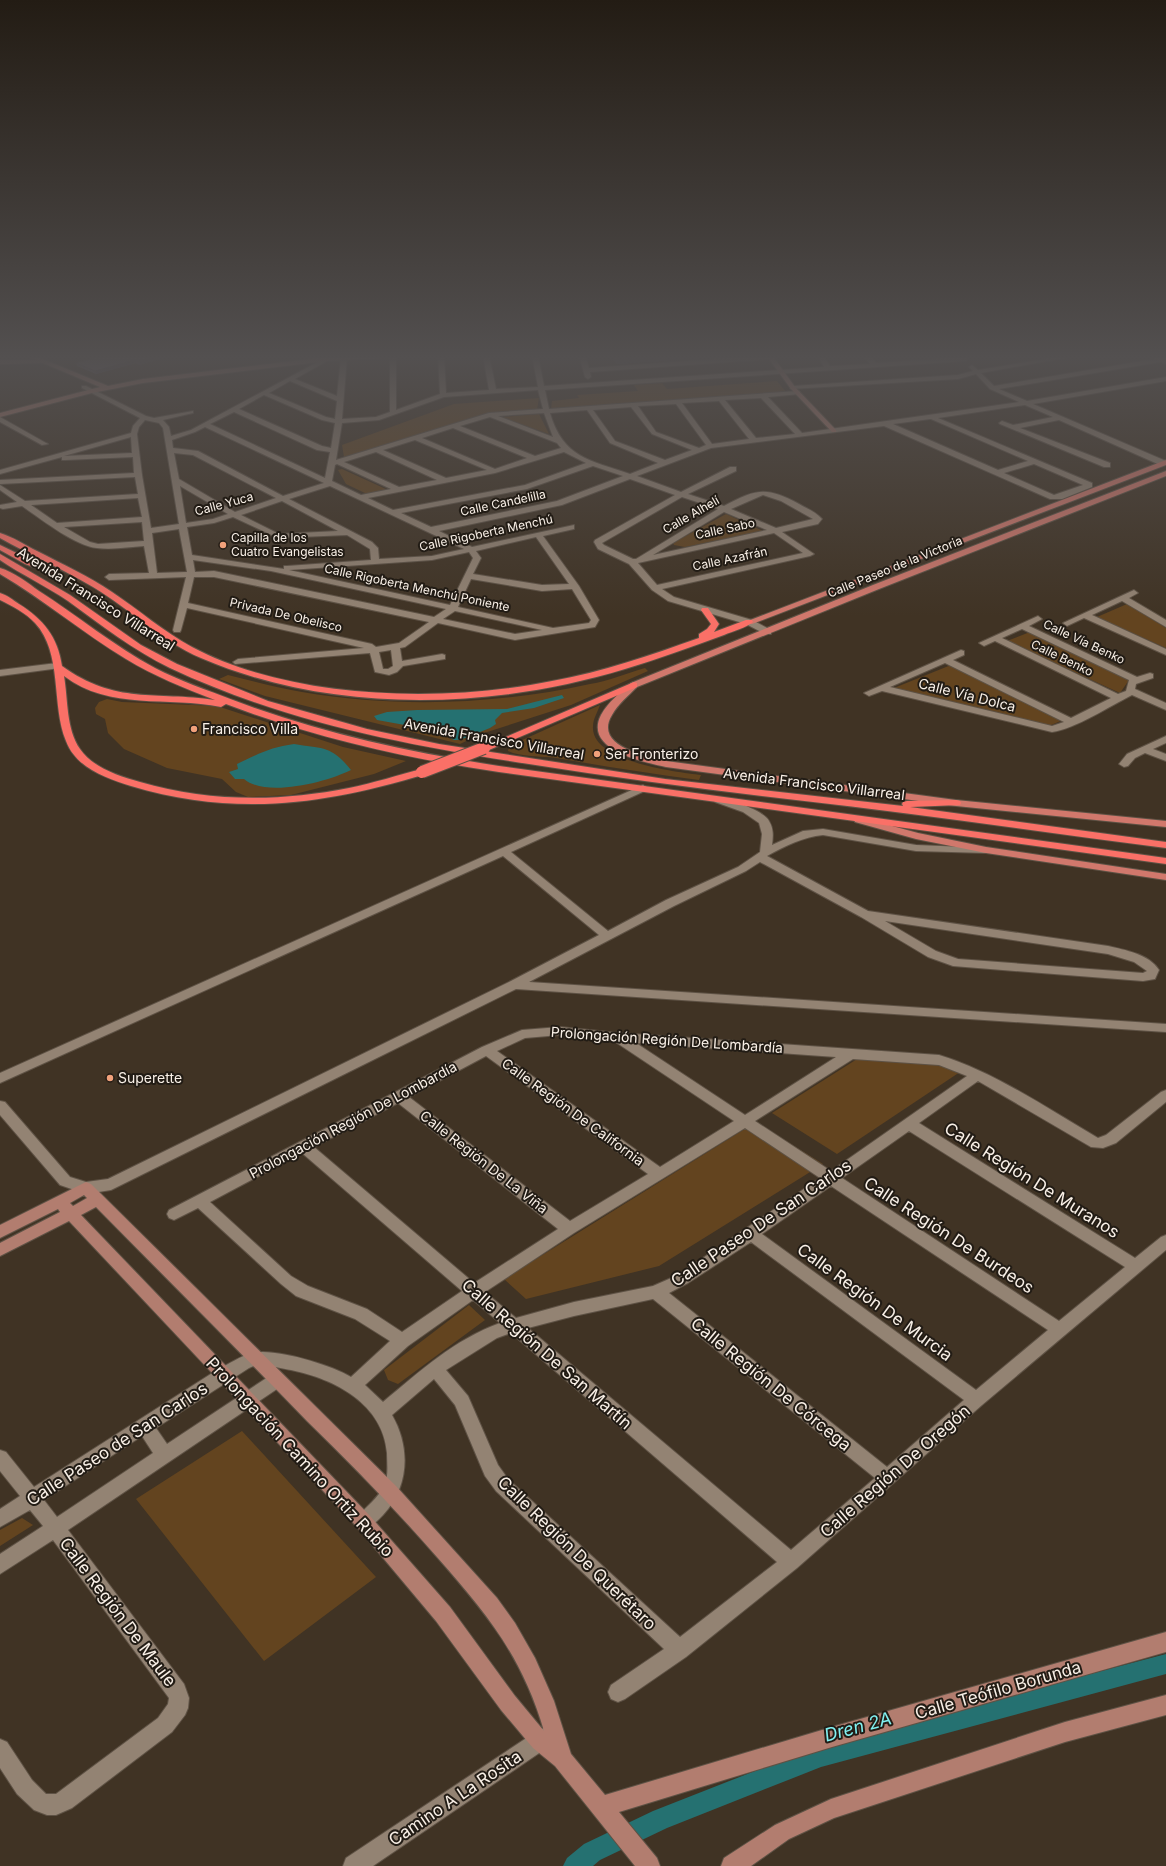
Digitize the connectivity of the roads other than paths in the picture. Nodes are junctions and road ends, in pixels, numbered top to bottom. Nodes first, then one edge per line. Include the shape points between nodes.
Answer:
1 (41, 442) edge
2 (105, 442) edge
3 (135, 442) edge
4 (169, 442) edge
5 (241, 442) edge
6 (307, 442) edge
7 (334, 442) edge
8 (402, 442) edge
9 (425, 442) edge
10 (493, 442) edge
11 (560, 442) edge
12 (612, 442) edge
13 (676, 442) edge
14 (707, 442) edge
15 (744, 442) edge
16 (926, 442) edge
17 (991, 442) edge
18 (1051, 442) edge
19 (1117, 442) edge
20 (44, 444) dead end
21 (710, 446) junction
22 (565, 449) junction
23 (170, 450) junction
24 (333, 450) junction
25 (376, 450) junction
26 (698, 450) junction
27 (136, 455) junction
28 (44, 459) junction
29 (535, 459) junction
30 (1036, 461) junction
31 (1165, 462) edge
32 (334, 463) junction
33 (594, 463) junction
34 (665, 463) junction
35 (1107, 464) dead end
36 (733, 470) dead end
37 (495, 471) junction
38 (0, 472) edge
39 (998, 473) junction
40 (1166, 473) edge
41 (138, 475) junction
42 (630, 476) junction
43 (176, 481) junction
44 (446, 481) junction
45 (0, 482) edge
46 (328, 484) junction
47 (0, 487) edge
48 (397, 489) junction
49 (680, 495) junction
50 (141, 496) junction
51 (360, 497) junction
52 (282, 499) junction
53 (23, 502) junction
54 (3, 507) dead end
55 (724, 509) junction
56 (393, 512) junction
57 (235, 515) junction
58 (815, 516) joint
59 (146, 519) junction
60 (55, 525) junction
61 (182, 526) junction
62 (571, 527) dead end
63 (430, 530) junction
64 (148, 531) junction
65 (775, 531) junction
66 (347, 532) junction
67 (0, 535) edge
68 (539, 535) junction
69 (148, 543) junction
70 (666, 544) junction
71 (0, 547) edge
72 (471, 549) junction
73 (683, 551) junction
74 (0, 556) edge
75 (188, 557) junction
76 (636, 561) junction
77 (375, 562) junction
78 (269, 569) junction
79 (0, 571) edge
80 (191, 573) junction
81 (214, 574) junction
82 (153, 575) junction
83 (468, 576) junction
84 (109, 577) dead end
85 (270, 585) junction
86 (575, 586) junction
87 (655, 588) junction
88 (1134, 593) dead end
89 (110, 595) junction
90 (2, 597) edge
91 (1123, 598) junction
92 (184, 605) junction
93 (452, 609) junction
94 (706, 610) junction
95 (1084, 615) junction
96 (439, 620) junction
97 (1038, 620) dead end
98 (749, 622) junction
99 (1067, 623) dead end
100 (1166, 624) edge
101 (1022, 626) junction
102 (177, 630) dead end
103 (558, 631) junction
104 (768, 632) junction
105 (995, 638) junction
106 (984, 643) dead end
107 (686, 646) junction
108 (395, 648) junction
109 (379, 650) junction
110 (1166, 652) edge
111 (961, 653) dead end
112 (442, 657) dead end
113 (946, 660) junction
114 (238, 662) dead end
115 (399, 664) junction
116 (57, 666) junction
117 (0, 673) edge
118 (1150, 676) dead end
119 (1136, 680) junction
120 (634, 685) junction
121 (881, 688) junction
122 (1131, 691) junction
123 (869, 693) dead end
124 (1118, 698) junction
125 (1163, 703) edge
126 (265, 715) junction
127 (1072, 722) junction
128 (1166, 739) edge
129 (1146, 750) junction
130 (1166, 758) edge
131 (1124, 764) dead end
132 (643, 788) junction
133 (719, 800) junction
134 (956, 803) junction
135 (870, 805) junction
136 (858, 820) junction
137 (1166, 824) edge
138 (1166, 845) edge
139 (986, 850) junction
140 (504, 852) junction
141 (762, 855) junction
142 (1166, 861) edge
143 (1166, 877) edge
144 (865, 914) junction
145 (607, 936) junction
146 (516, 984) junction
147 (1166, 1028) edge
148 (619, 1037) junction
149 (487, 1050) junction
150 (851, 1054) junction
151 (978, 1075) junction
152 (0, 1078) edge
153 (1166, 1094) edge
154 (399, 1096) junction
155 (0, 1106) edge
156 (744, 1122) junction
157 (909, 1124) junction
158 (304, 1146) junction
159 (658, 1173) junction
160 (830, 1179) junction
161 (65, 1181) junction
162 (92, 1194) junction
163 (200, 1201) junction
164 (65, 1208) junction
165 (174, 1214) dead end
166 (569, 1228) junction
167 (0, 1232) edge
168 (751, 1234) junction
169 (1166, 1241) edge
170 (0, 1250) edge
171 (1136, 1266) junction
172 (474, 1291) junction
173 (656, 1292) junction
174 (513, 1325) junction
175 (1060, 1330) junction
176 (402, 1341) junction
177 (256, 1359) junction
178 (434, 1368) junction
179 (224, 1375) junction
180 (277, 1380) junction
181 (353, 1385) junction
182 (976, 1400) junction
183 (248, 1401) junction
184 (383, 1414) junction
185 (145, 1426) junction
186 (165, 1456) junction
187 (0, 1458) edge
188 (887, 1477) junction
189 (390, 1492) junction
190 (33, 1499) junction
191 (0, 1520) edge
192 (364, 1522) junction
193 (56, 1529) junction
194 (791, 1562) junction
195 (0, 1565) edge
196 (1166, 1642) edge
197 (679, 1650) junction
198 (618, 1692) dead end
199 (1166, 1705) edge
200 (547, 1734) junction
201 (0, 1749) edge
202 (601, 1807) junction
203 (354, 1866) edge
204 (650, 1866) edge
205 (732, 1866) edge

1 - 20 street
2 - 28 street
3 - 27 street
4 - 23 street
5 - 46 street
6 - 24 street
7 - 24 street
8 - 25 street
9 - 37 street
10 - 29 street
11 - 22 street
12 - 34 street
13 - 26 street
14 - 21 street
15 - 21 street, Calle Candelilla
16 - 39 street
17 - 30 street
18 - 35 street
19 - 31 street
21 - 26 street, Calle Candelilla
22 - 29 street
22 - 33 street
23 - 43 street
23 - 52 street via 195,453
24 - 32 street
25 - 32 street
25 - 44 street
26 - 34 street, Calle Candelilla
27 - 28 street
27 - 41 street
28 - 38 street
29 - 37 street
30 - 39 street
30 - 39 street via 1088,484 1059,497 1053,497
31 - 98 main road, Calle Paseo de la Victoria
32 - 46 street
32 - 48 street
33 - 42 street
33 - 56 street via 527,487
34 - 42 street, Calle Candelilla
36 - 49 street
37 - 44 street
40 - 104 main road, Calle Paseo de la Victoria
41 - 45 street
41 - 50 street
42 - 49 street
42 - 63 street, Calle Candelilla via 559,503
43 - 57 street
43 - 61 street
44 - 48 street
46 - 51 street
46 - 52 street, Calle Yuca
47 - 53 street
48 - 51 street
49 - 55 street
49 - 76 street via 598,542 601,547
50 - 53 street
50 - 59 street
51 - 56 street
52 - 57 street, Calle Yuca
52 - 66 street
53 - 54 street
53 - 60 street
55 - 58 street, Calle Alhelí via 757,494 772,495
55 - 65 street
55 - 70 street, Calle Alhelí
56 - 63 street
57 - 61 street, Calle Yuca
57 - 66 street via 278,536
58 - 65 street, Calle Sabo via 818,519 815,522
59 - 60 street
59 - 64 street
60 - 69 street via 88,544 98,546
61 - 64 street, Calle Yuca
61 - 75 street
62 - 68 street, Calle Rigoberta Menchú
63 - 72 street
64 - 69 street
65 - 73 street, Calle Sabo
65 - 87 street, Calle Azafrán via 810,554
66 - 77 street via 374,548
67 - 89 highway
68 - 72 street, Calle Rigoberta Menchú
68 - 86 street, Calle Rigoberta Menchú Poniente
69 - 82 street
70 - 73 street
70 - 76 street, Calle Alhelí
71 - 89 highway via 28,562
72 - 77 street, Calle Rigoberta Menchú via 432,558
72 - 83 street via 477,558
73 - 76 street, Calle Sabo
74 - 135 highway, Avenida Francisco Villarreal via 23,572 68,596 113,630 156,656 227,688 303,715 432,746 543,764 665,782
75 - 78 street, Calle Rigoberta Menchú Poniente
75 - 80 street
76 - 87 street
77 - 78 street, Calle Rigoberta Menchú
78 - 81 street, Calle Rigoberta Menchú
78 - 85 street
78 - 93 street, Calle Rigoberta Menchú Poniente
79 - 126 highway, Avenida Francisco Villarreal via 42,596 141,664 172,680
80 - 81 street, Calle Rigoberta Menchú Poniente
80 - 82 street, Calle Rigoberta Menchú Poniente
80 - 92 street
81 - 85 street, Calle Rigoberta Menchú Poniente
82 - 84 street, Calle Rigoberta Menchú Poniente
83 - 86 street via 542,588
83 - 93 street
85 - 96 street, Calle Rigoberta Menchú Poniente
86 - 103 street, Calle Rigoberta Menchú Poniente via 595,620 594,623
87 - 94 street via 671,599
88 - 91 street
89 - 107 highway via 158,631 203,656 259,677 333,691 423,696 497,693 595,675
90 - 116 highway via 38,622 46,632 53,646
91 - 95 street
91 - 100 street
92 - 102 street
92 - 109 street, Privada De Obelisco
93 - 96 street
93 - 103 street, Calle Rigoberta Menchú Poniente
94 - 98 street
94 - 107 highway via 713,619 714,628
95 - 99 street
95 - 110 street
96 - 103 street, Calle Rigoberta Menchú Poniente via 515,637
96 - 108 street
97 - 101 street, Calle Vía Benko
98 - 104 street
98 - 107 highway
101 - 105 street, Calle Vía Benko
101 - 119 street, Calle Vía Benko
104 - 120 main road, Calle Paseo de la Victoria
105 - 106 street, Calle Vía Benko
105 - 124 street, Calle Benko
108 - 109 street
108 - 115 street
109 - 114 street, Privada De Obelisco
109 - 115 street via 379,672 392,671
111 - 113 street, Calle Vía Dolca
112 - 115 street
113 - 121 street, Calle Vía Dolca
113 - 127 street, Calle Vía Dolca
116 - 117 street
116 - 120 highway, bridge via 64,720 71,742 79,755 97,769 135,785 166,793 238,802 278,802 385,784 485,748
116 - 126 highway via 82,684 106,693 129,698 213,703
118 - 119 street
119 - 122 street via 1131,683
120 - 134 main road via 610,707 603,722 602,732 608,741 630,755 645,760 720,772
121 - 123 street, Calle Vía Dolca
121 - 127 street, Calle Vía Dolca via 1046,729 1059,728
122 - 124 street
122 - 125 street
124 - 127 street
126 - 132 highway, Avenida Francisco Villarreal via 356,742 399,751
128 - 129 street
129 - 130 street
129 - 131 street via 1131,756
132 - 133 highway, Avenida Francisco Villarreal
132 - 140 street
133 - 136 highway, Avenida Francisco Villarreal
133 - 141 street via 747,810 764,820 768,834
134 - 135 highway
134 - 137 main road
135 - 138 highway, Avenida Francisco Villarreal
136 - 139 main road via 916,836
136 - 142 highway, Avenida Francisco Villarreal
139 - 141 street via 916,848 823,832 796,837
139 - 143 main road
140 - 145 street
140 - 152 street
141 - 144 street
141 - 145 street via 742,869
144 - 144 street via 932,954 957,963 1143,977 1151,976 1153,970 1137,958 1108,950
145 - 146 street
146 - 147 street
146 - 162 street
148 - 149 street, Prolongación Región De Lombardía via 560,1031 533,1032 522,1034
148 - 150 street, Prolongación Región De Lombardía
148 - 156 street, Calle Región De Burdeos
149 - 154 street, Prolongación Región De Lombardía
149 - 159 street, Calle Región De California
150 - 151 street, Prolongación Región De Lombardía via 939,1060 956,1064
150 - 156 street
151 - 153 street, Prolongación Región De Lombardía via 1096,1143 1111,1139
151 - 157 street, Calle Paseo De San Carlos
154 - 158 street, Prolongación Región De Lombardía
154 - 166 street, Calle Región De La Viña
155 - 161 street
156 - 159 street
156 - 160 street, Calle Región De Burdeos
157 - 160 street, Calle Paseo De San Carlos
157 - 171 street, Calle Región De Muranos
158 - 163 street, Prolongación Región De Lombardía
158 - 172 street, Calle Región De San Martín
159 - 166 street
160 - 168 street, Calle Paseo De San Carlos
160 - 175 street, Calle Región De Burdeos
161 - 162 street
161 - 164 street
162 - 164 street
162 - 177 street
163 - 165 street, Prolongación Región De Lombardía
163 - 176 street via 286,1280 302,1291 361,1314
164 - 167 street
164 - 170 street
164 - 179 street, Prolongación Camino Ortiz Rubio
166 - 172 street
168 - 173 street, Calle Paseo De San Carlos via 683,1279
168 - 182 street, Calle Región De Murcia
169 - 171 street, Calle Región De Oregón
171 - 175 street, Calle Región De Oregón
172 - 174 street, Calle Región De San Martín
172 - 176 street
173 - 174 street, Calle Paseo De San Carlos
173 - 188 street, Calle Región De Córcega
174 - 178 street, Calle Paseo De San Carlos via 492,1333
174 - 194 street, Calle Región De San Martín
175 - 182 street, Calle Región De Oregón
176 - 181 street
177 - 179 street, Calle Paseo de San Carlos
177 - 180 street
177 - 181 street via 315,1368
178 - 184 street, Calle Paseo De San Carlos
178 - 197 street, Calle Región De Querétaro via 462,1401 491,1470 502,1485
179 - 183 street, Prolongación Camino Ortiz Rubio
179 - 185 street, Calle Paseo de San Carlos
180 - 183 street
180 - 189 street
181 - 184 street
182 - 188 street, Calle Región De Oregón
183 - 186 street
183 - 192 street, Prolongación Camino Ortiz Rubio
184 - 189 street via 393,1437 396,1453 396,1473
185 - 186 street
185 - 190 street, Calle Paseo de San Carlos
186 - 193 street
187 - 190 street, Calle Región De Maule
188 - 194 street, Calle Región De Oregón
189 - 192 street
189 - 200 street via 497,1612 534,1676
190 - 191 street, Calle Paseo de San Carlos
190 - 193 street, Calle Región De Maule
192 - 200 street, Prolongación Camino Ortiz Rubio via 443,1614 508,1703
193 - 195 street
193 - 201 street, Calle Región De Maule via 177,1691 178,1708 165,1725 65,1802 54,1806 39,1803 32,1796
194 - 197 street, Calle Región De Oregón
196 - 202 street, Calle Teófilo Borunda via 832,1737
197 - 198 street, Calle Región De Oregón
199 - 205 street via 1065,1732 831,1809 782,1832
200 - 202 street, Prolongación Camino Ortiz Rubio via 562,1759
200 - 203 street, Camino A La Rosita
202 - 204 street, Prolongación Camino Ortiz Rubio

